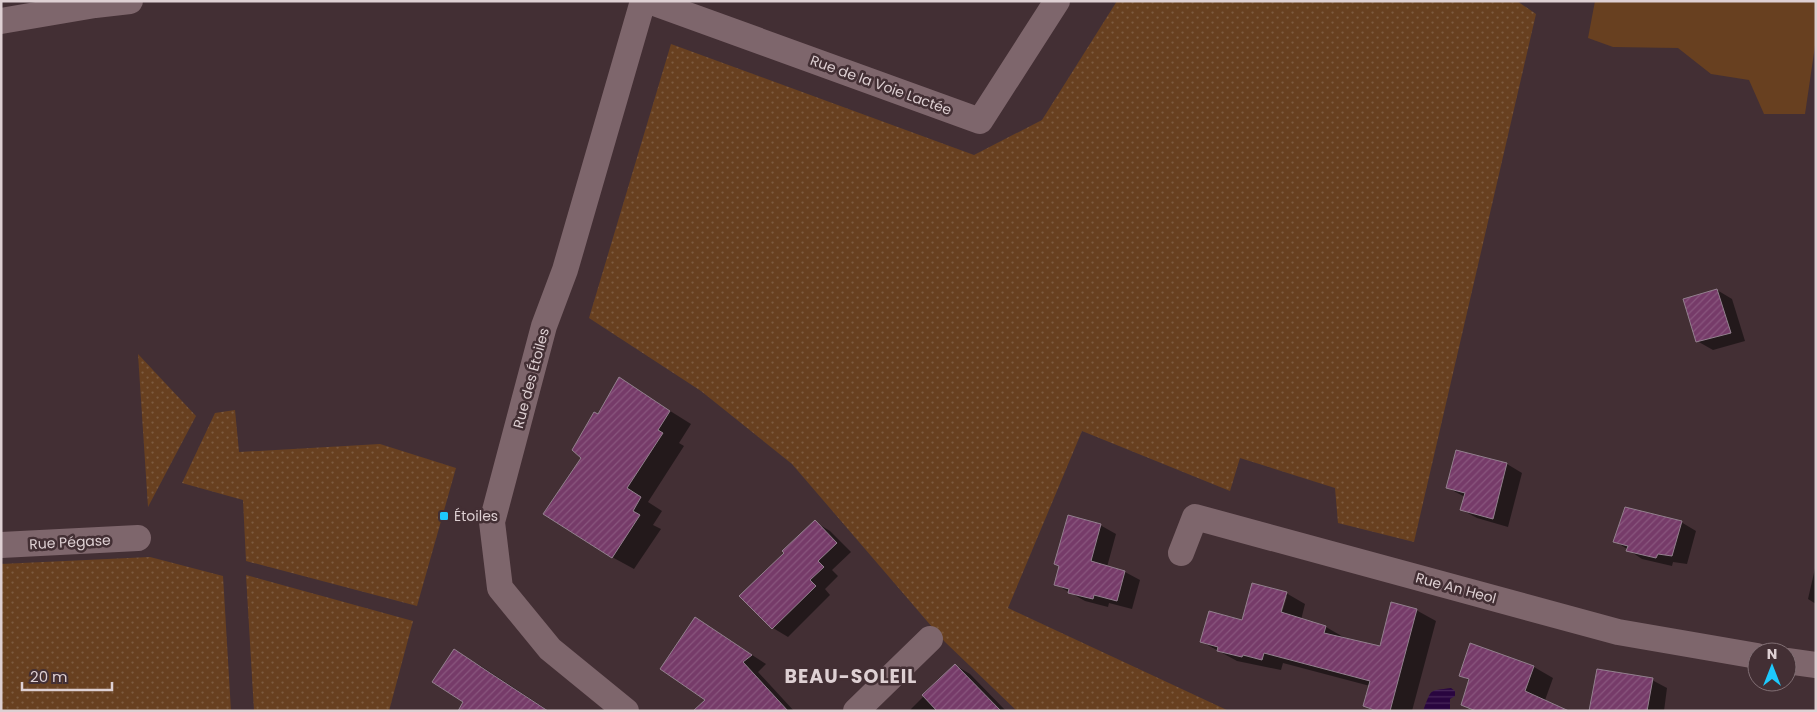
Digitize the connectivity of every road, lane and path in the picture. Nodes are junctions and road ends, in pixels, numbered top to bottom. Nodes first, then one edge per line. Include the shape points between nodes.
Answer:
1 (130, 1) edge
2 (643, 1) edge
3 (649, 1) edge
4 (1057, 1) edge
5 (1, 21) edge
6 (138, 538) dead end
7 (1, 545) edge
8 (1181, 554) dead end
9 (930, 639) dead end
10 (1747, 654) edge
11 (1797, 662) edge
12 (1816, 665) edge
13 (626, 711) edge
14 (856, 711) edge

1 - 5 street
2 - 13 street, Rue des Étoiles via 565,270 544,326 492,522 500,588 550,649
3 - 4 street, Rue de la Voie Lactée via 980,121
6 - 7 street, Rue Pégase
8 - 10 street, Rue An Heol via 1195,517 1618,632
9 - 14 street
11 - 12 street

